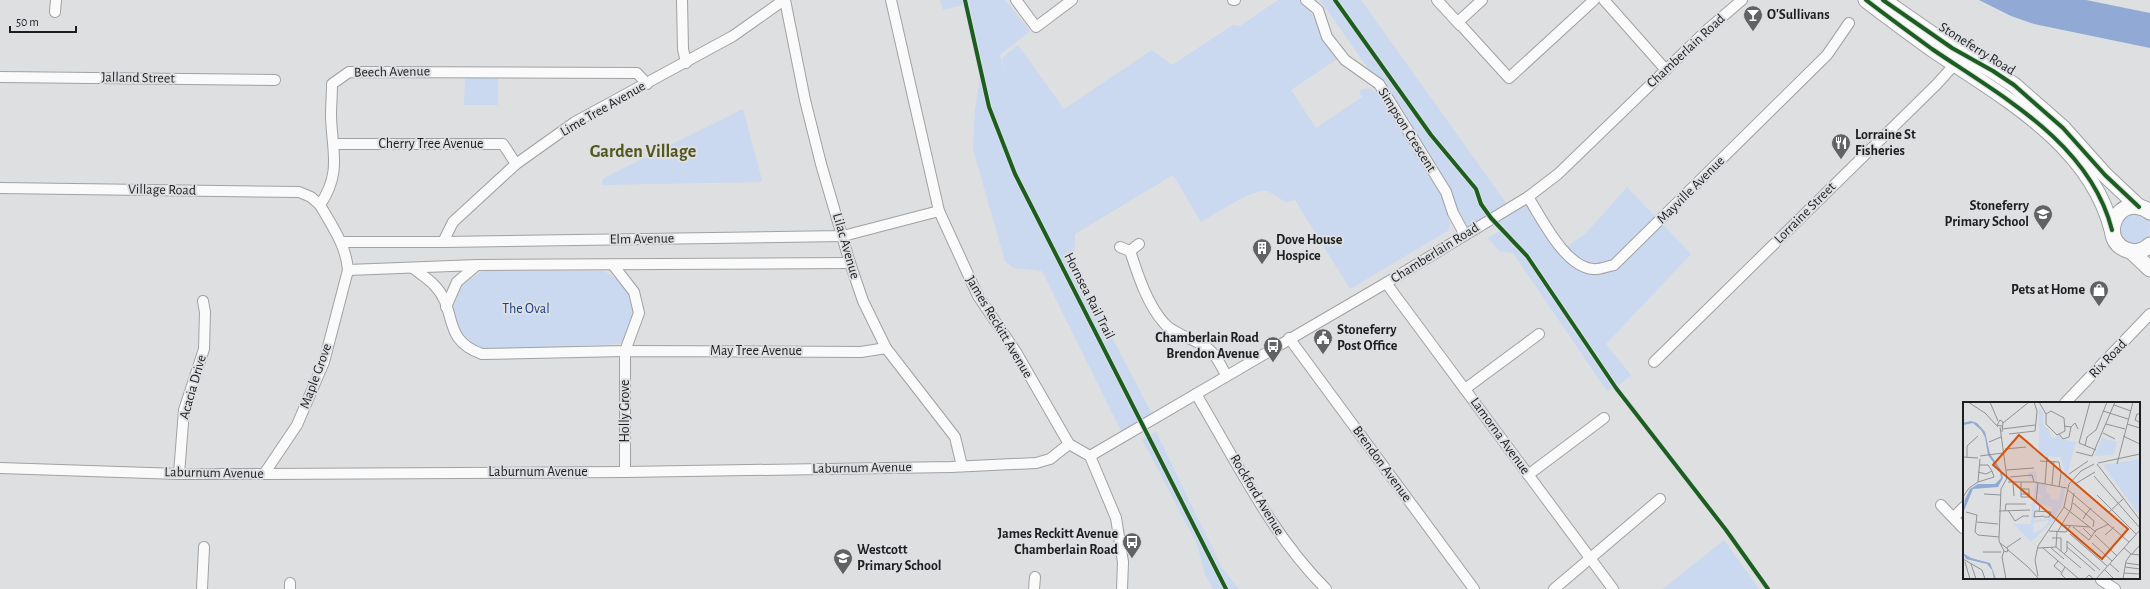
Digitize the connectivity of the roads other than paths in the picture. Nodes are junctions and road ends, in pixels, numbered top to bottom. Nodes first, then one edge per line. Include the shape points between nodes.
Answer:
1 (56, 0) edge
2 (682, 0) edge
3 (785, 0) edge
4 (891, 0) edge
5 (1016, 0) edge
6 (1072, 0) edge
7 (1306, 0) edge
8 (1437, 0) edge
9 (1482, 0) edge
10 (1594, 0) edge
11 (1604, 0) edge
12 (1742, 0) edge
13 (1866, 0) edge
14 (1884, 0) edge
15 (55, 12) dead end
16 (1849, 23) dead end
17 (1460, 25) junction
18 (686, 63) junction
19 (1955, 64) junction
20 (1666, 70) junction
21 (0, 77) edge
22 (275, 80) dead end
23 (647, 84) junction
24 (335, 144) junction
25 (516, 164) junction
26 (0, 188) edge
27 (1528, 197) junction
28 (320, 205) junction
29 (2145, 209) edge
30 (939, 210) junction
31 (2112, 230) junction
32 (1465, 235) junction
33 (843, 236) junction
34 (341, 242) junction
35 (443, 242) junction
36 (1139, 244) dead end
37 (2150, 246) edge
38 (1120, 247) dead end
39 (1130, 251) junction
40 (2132, 252) junction
41 (850, 263) junction
42 (613, 264) junction
43 (477, 265) junction
44 (413, 268) junction
45 (2150, 269) edge
46 (348, 270) junction
47 (1386, 283) junction
48 (203, 301) dead end
49 (446, 307) junction
50 (2150, 314) edge
51 (1539, 334) dead end
52 (1289, 338) junction
53 (886, 348) junction
54 (625, 351) junction
55 (1654, 362) dead end
56 (1226, 375) junction
57 (1465, 390) junction
58 (1196, 394) junction
59 (2066, 402) edge
60 (1604, 418) dead end
61 (1070, 444) junction
62 (1090, 456) junction
63 (962, 466) junction
64 (0, 468) edge
65 (625, 472) junction
66 (179, 474) junction
67 (264, 474) junction
68 (1528, 475) junction
69 (1660, 499) dead end
70 (1941, 505) dead end
71 (1963, 508) edge
72 (1954, 517) junction
73 (1963, 528) edge
74 (204, 547) dead end
75 (1592, 559) junction
76 (2098, 581) edge
77 (202, 589) edge
78 (1122, 589) edge
79 (1326, 589) edge
80 (1474, 589) edge
81 (1554, 589) edge
82 (1613, 589) edge
83 (2115, 589) edge

1 - 15 street
2 - 18 street via 682,49
3 - 18 street, Lime Tree Avenue via 733,36
3 - 33 street, Lilac Avenue via 807,106
4 - 30 street, James Reckitt Avenue
5 - 6 street via 1036,27
7 - 32 street, Simpson Crescent via 1318,10 1327,37 1345,60 1379,84 1446,192 1453,213
8 - 17 street
9 - 17 street via 1458,22
10 - 17 street via 1508,78
11 - 20 street
12 - 20 street, Chamberlain Road
13 - 19 highway, Stoneferry Road
14 - 29 highway, Stoneferry Road via 1952,48 2014,85 2063,128 2105,175
16 - 27 street, Mayville Avenue via 1828,56 1614,265 1593,270 1574,263 1562,250
18 - 23 street, Lime Tree Avenue
19 - 31 highway, Stoneferry Road via 2021,108 2067,152 2095,186
19 - 55 street, Lorraine Street via 1938,84
20 - 27 street, Chamberlain Road via 1558,174
21 - 22 street, Jalland Street
23 - 24 street, Beech Avenue via 638,73 349,72 332,84 331,116
23 - 25 street, Lime Tree Avenue via 575,122
24 - 25 street, Cherry Tree Avenue via 502,144
24 - 28 street, Beech Avenue via 336,161 331,185
25 - 35 street, Lime Tree Avenue via 453,222
26 - 28 street, Village Road via 299,192 311,197
27 - 32 street, Chamberlain Road
28 - 34 street
29 - 31 highway via 2126,208 2116,217
30 - 33 street, Elm Avenue
30 - 61 street, James Reckitt Avenue via 978,296 1016,352
31 - 40 highway, Stoneferry Road via 2119,246
32 - 47 street, Chamberlain Road
33 - 35 street, Elm Avenue
33 - 41 street, Lilac Avenue
34 - 35 street, Elm Avenue
34 - 46 street via 347,257
36 - 39 street
37 - 40 highway
38 - 39 street
39 - 56 street via 1137,272 1165,324 1214,354
40 - 45 highway
41 - 42 street, Elm Avenue
41 - 53 street, Lilac Avenue via 863,302
42 - 43 street, Elm Avenue
42 - 54 street via 634,292 639,313
43 - 44 street, Elm Avenue
43 - 49 street via 457,282
44 - 46 street, Elm Avenue
44 - 49 street via 436,286
46 - 67 street, Maple Grove via 324,362 297,425
47 - 52 street, Chamberlain Road
47 - 57 street, Lamorna Avenue
48 - 66 street, Acacia Drive via 204,349 184,410
49 - 54 street via 454,332 468,349 482,354
50 - 59 street, Rix Road
51 - 57 street
52 - 56 street, Chamberlain Road
52 - 80 street, Brendon Avenue
53 - 54 street, May Tree Avenue via 861,352
53 - 63 street, Lilac Avenue via 955,437
54 - 65 street, Holly Grove
56 - 58 street, Chamberlain Road
57 - 68 street, Lamorna Avenue
58 - 62 street, Chamberlain Road
58 - 79 street, Rockford Avenue via 1286,544
60 - 68 street
61 - 62 street, James Reckitt Avenue
61 - 63 street, Laburnum Avenue via 1050,459 1036,463
62 - 78 street via 1116,518 1123,562
63 - 65 street, Laburnum Avenue
64 - 66 street, Laburnum Avenue
65 - 67 street, Laburnum Avenue
66 - 67 street, Laburnum Avenue
68 - 75 street, Lamorna Avenue
69 - 75 street
70 - 72 street
71 - 72 street
72 - 73 street
74 - 77 street
75 - 81 street
75 - 82 street, Lamorna Avenue
76 - 83 street

